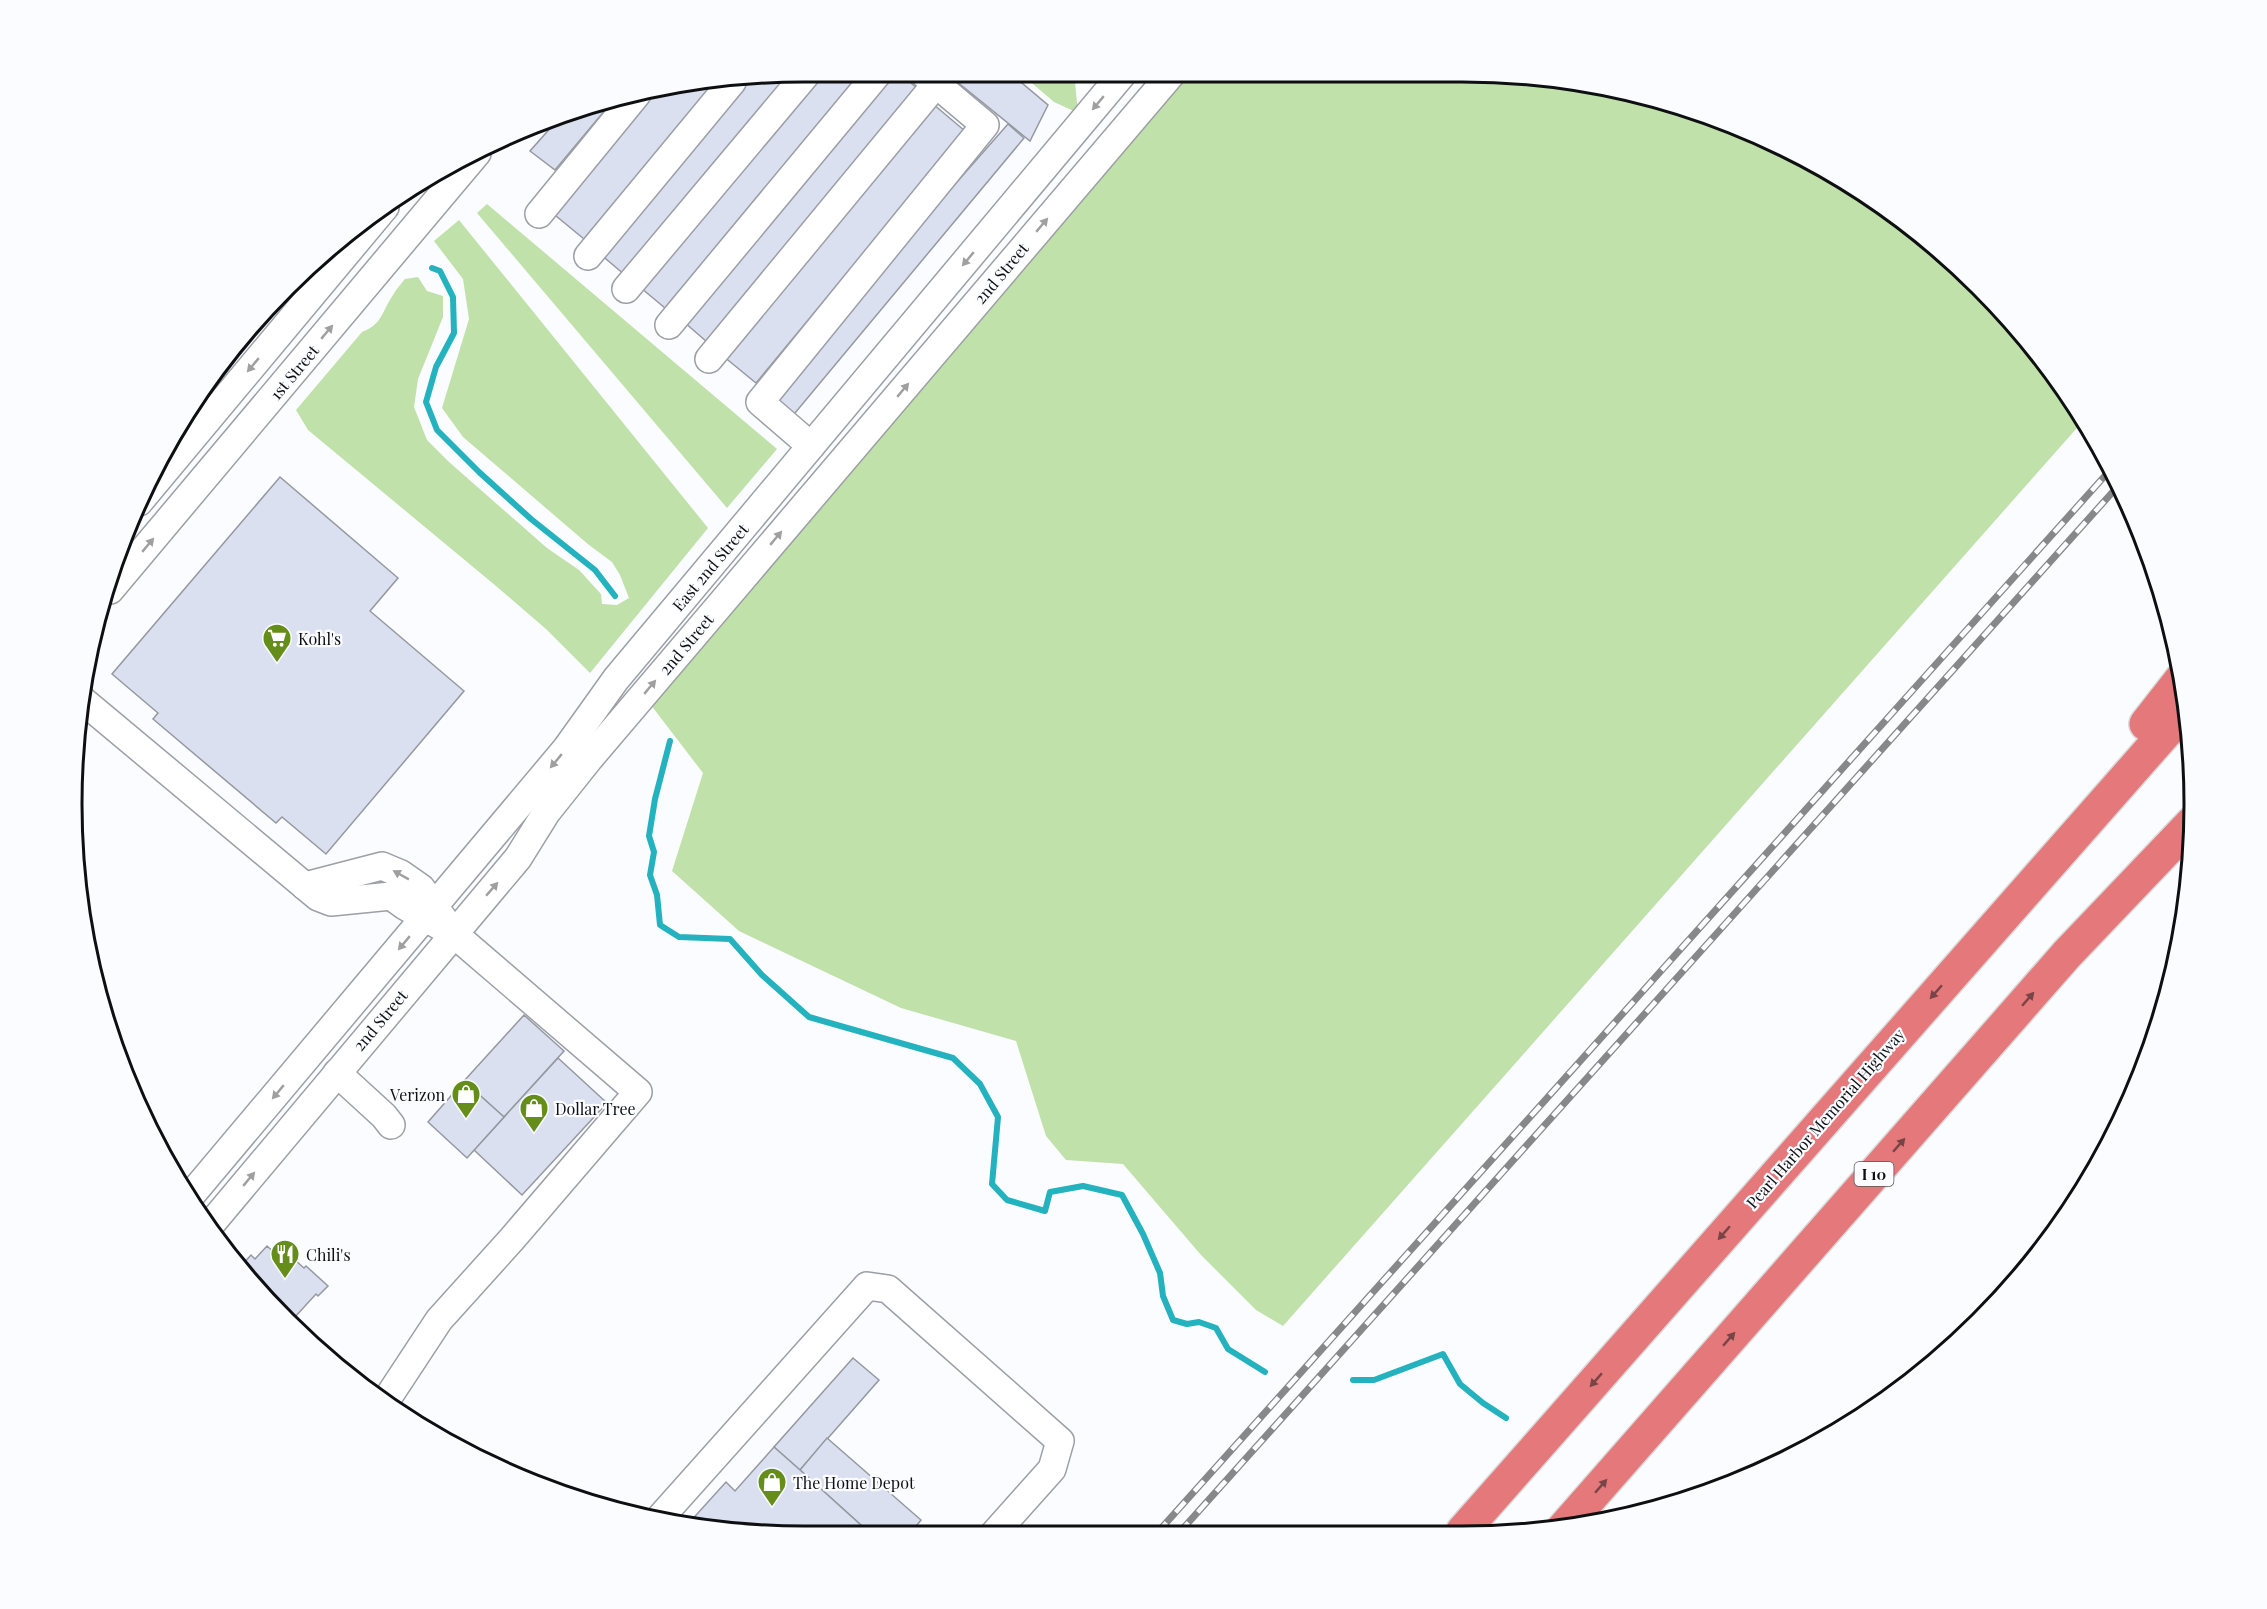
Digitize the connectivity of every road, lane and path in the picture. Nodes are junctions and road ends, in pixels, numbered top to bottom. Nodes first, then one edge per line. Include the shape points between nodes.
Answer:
1 (799, 82) edge
2 (871, 82) edge
3 (926, 82) edge
4 (934, 82) edge
5 (1116, 82) edge
6 (1164, 82) edge
7 (728, 87) edge
8 (628, 105) edge
9 (465, 168) edge
10 (539, 214) dead end
11 (362, 234) edge
12 (588, 256) dead end
13 (626, 289) dead end
14 (669, 325) dead end
15 (709, 359) dead end
16 (811, 446) junction
17 (163, 473) edge
18 (119, 580) edge
19 (2175, 688) edge
20 (90, 706) edge
21 (591, 715) joint
22 (2179, 717) edge
23 (2183, 833) edge
24 (430, 912) junction
25 (454, 934) junction
26 (1974, 948) junction
27 (337, 1073) junction
28 (391, 1125) dead end
29 (195, 1191) edge
30 (214, 1220) edge
31 (390, 1395) edge
32 (664, 1513) edge
33 (1573, 1518) edge
34 (1001, 1526) edge
35 (1467, 1526) edge

1 - 13 street
2 - 14 street
3 - 15 street
4 - 16 street via 985,125 760,402
5 -> 16 street, East 2nd Street
25 -> 6 street, 2nd Street via 518,858 546,813 589,759
7 - 12 street
8 - 10 street
18 -> 9 street, 1st Street
11 -> 17 street
16 - 21 street, East 2nd Street via 616,679
19 - 26 highway
20 - 24 street via 305,886 382,866 421,888
21 -> 24 street, 2nd Street
22 - 26 highway, Pearl Harbor Memorial Highway
33 -> 23 highway, I 10 via 2067,954
24 - 25 street
24 -> 29 street, 2nd Street
25 - 27 street, 2nd Street
25 - 31 street via 638,1092 439,1320
26 -> 35 highway, Pearl Harbor Memorial Highway
27 - 28 street
30 -> 27 street, 2nd Street
32 - 34 street via 867,1286 888,1288 1060,1441 1052,1469

